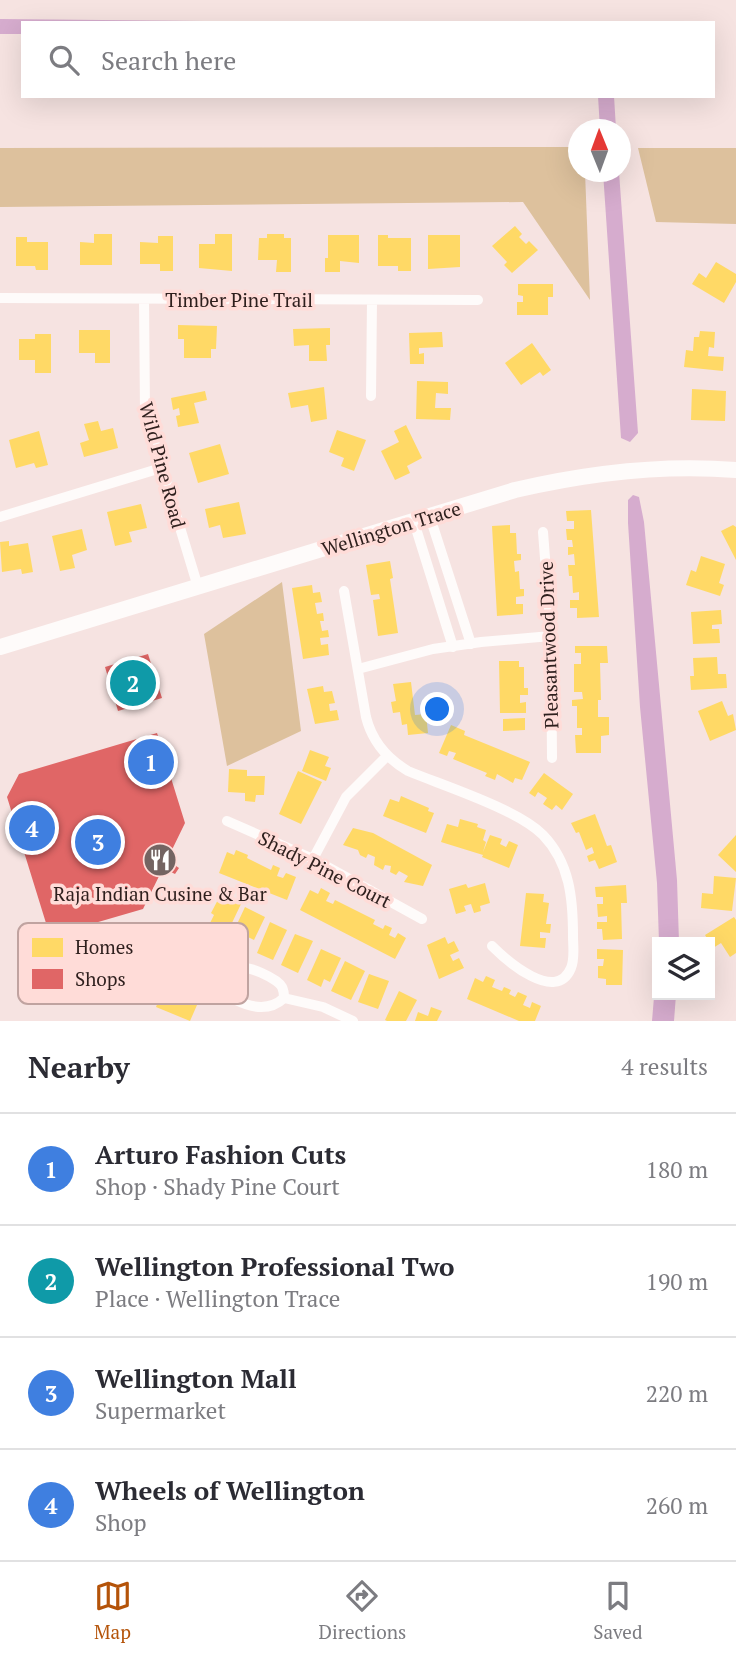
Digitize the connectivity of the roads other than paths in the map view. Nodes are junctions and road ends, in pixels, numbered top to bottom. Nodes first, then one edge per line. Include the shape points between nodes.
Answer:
1 (0, 298) edge
2 (144, 299) junction
3 (372, 300) junction
4 (478, 300) dead end
5 (371, 396) dead end
6 (161, 468) junction
7 (736, 470) edge
8 (0, 517) edge
9 (430, 517) junction
10 (414, 522) junction
11 (543, 532) dead end
12 (198, 587) junction
13 (344, 591) dead end
14 (53, 632) junction
15 (551, 636) junction
16 (0, 641) edge
17 (471, 644) junction
18 (0, 647) edge
19 (453, 647) junction
20 (358, 669) junction
21 (387, 756) junction
22 (552, 758) dead end
23 (227, 821) dead end
24 (313, 859) junction
25 (422, 919) dead end
26 (492, 946) dead end
27 (248, 968) edge
28 (289, 1000) junction
29 (248, 1003) edge
30 (353, 1021) edge

1 - 2 street, Timber Pine Trail
2 - 3 street, Timber Pine Trail
2 - 6 street, Wild Pine Road via 145,412
3 - 4 street, Timber Pine Trail
3 - 5 street
6 - 8 street
6 - 12 street, Wild Pine Road
7 - 9 street, Wellington Trace via 650,468 597,474 515,490
9 - 10 street, Wellington Trace
9 - 17 street
10 - 12 street, Wellington Trace
10 - 19 street
11 - 15 street, Pleasantwood Drive
12 - 14 street, Wellington Trace
13 - 20 street
14 - 16 street, Wellington Trace
14 - 18 street, Wellington Trace
15 - 17 street
15 - 22 street, Pleasantwood Drive
17 - 19 street
19 - 20 street
20 - 21 street via 368,725
21 - 24 street via 341,804
21 - 26 street via 408,771 518,817 543,835 562,861 573,919 573,963 566,976 544,982 511,964
23 - 24 street, Shady Pine Court
24 - 25 street, Shady Pine Court
27 - 28 street via 275,980
28 - 29 street via 275,1006
28 - 30 street via 323,1007

